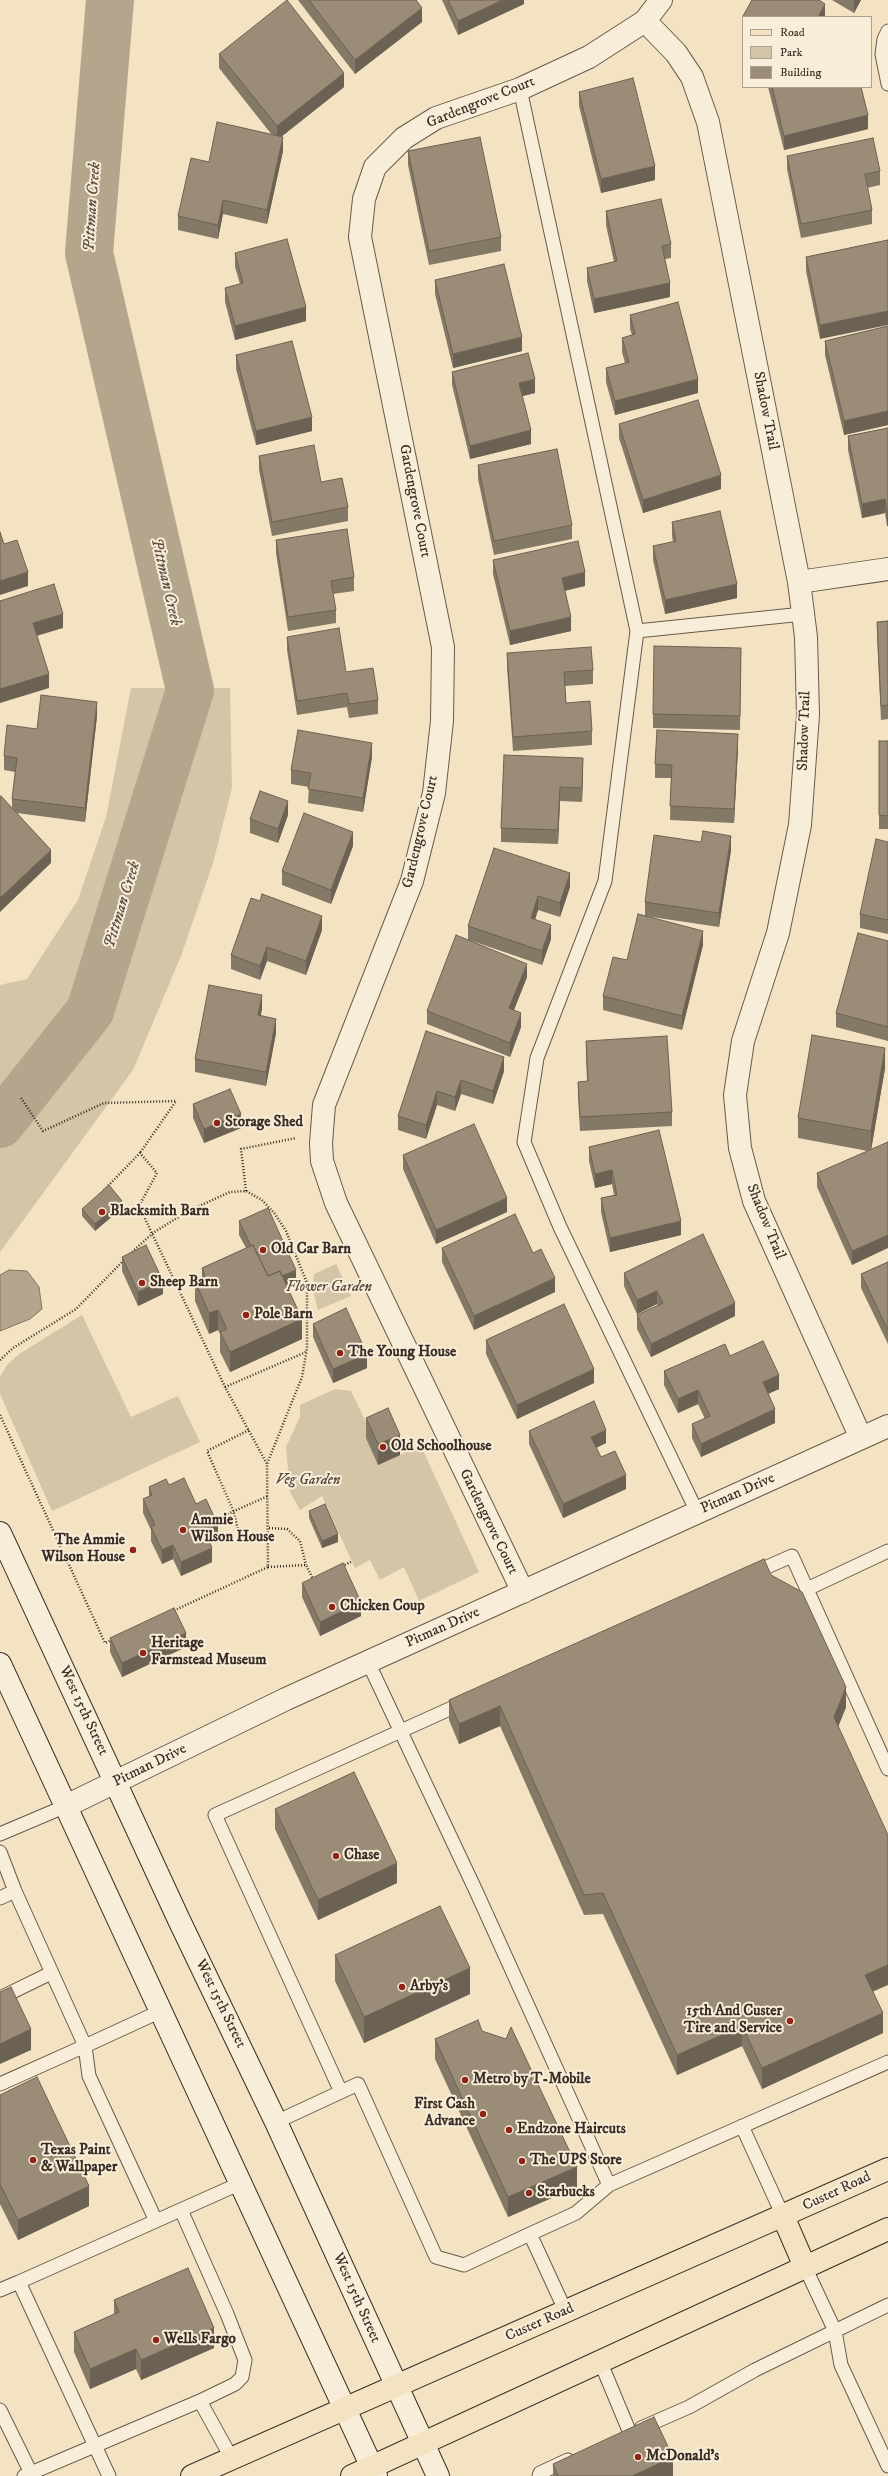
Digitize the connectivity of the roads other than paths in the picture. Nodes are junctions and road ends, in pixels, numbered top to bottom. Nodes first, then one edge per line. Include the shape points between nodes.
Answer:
1 (661, 0) edge
2 (645, 21) junction
3 (888, 32) edge
4 (888, 84) edge
5 (520, 89) junction
6 (888, 569) edge
7 (799, 582) junction
8 (803, 614) junction
9 (637, 631) junction
10 (888, 1426) edge
11 (861, 1438) junction
12 (697, 1512) junction
13 (0, 1533) edge
14 (888, 1551) edge
15 (742, 1579) edge
16 (807, 1589) junction
17 (523, 1592) junction
18 (368, 1662) junction
19 (0, 1664) edge
20 (480, 1695) edge
21 (400, 1731) junction
22 (888, 1769) edge
23 (116, 1783) junction
24 (66, 1806) junction
25 (0, 1834) edge
26 (0, 1852) edge
27 (15, 1891) junction
28 (0, 1898) edge
29 (51, 1973) junction
30 (0, 1998) edge
31 (161, 2011) junction
32 (85, 2046) junction
33 (888, 2062) edge
34 (0, 2084) edge
35 (342, 2092) junction
36 (276, 2122) junction
37 (742, 2126) junction
38 (888, 2169) edge
39 (242, 2183) junction
40 (609, 2185) junction
41 (181, 2210) junction
42 (783, 2216) junction
43 (156, 2221) junction
44 (888, 2229) edge
45 (530, 2234) junction
46 (805, 2267) junction
47 (19, 2282) junction
48 (0, 2290) edge
49 (888, 2305) edge
50 (566, 2312) junction
51 (835, 2331) junction
52 (600, 2361) junction
53 (396, 2386) junction
54 (200, 2401) junction
55 (345, 2408) junction
56 (0, 2410) edge
57 (630, 2433) junction
58 (616, 2439) edge
59 (423, 2443) junction
60 (94, 2444) junction
61 (582, 2454) edge
62 (232, 2458) junction
63 (888, 2466) edge
64 (366, 2473) edge
65 (27, 2474) edge
66 (109, 2476) edge
67 (192, 2476) edge
68 (438, 2476) edge
69 (539, 2476) edge

1 - 2 street, Gardengrove Court
2 - 5 street, Gardengrove Court via 589,57
2 - 7 street, Shadow Trail via 676,53 692,77 708,122
3 - 4 lane via 884,38 882,54
5 - 9 lane
5 - 17 street, Gardengrove Court via 436,118 404,138 375,167 364,199 360,237 443,648 442,721 434,793 412,881 324,1105 321,1133 322,1161 336,1203
6 - 7 street
7 - 8 street, Shadow Trail
8 - 9 lane
8 - 11 street, Shadow Trail via 808,715 800,825 778,933 743,1040 735,1094 740,1148 754,1201
9 - 12 lane via 605,881 537,1058 524,1142 560,1227
10 - 11 street, Pitman Drive
11 - 12 street, Pitman Drive
12 - 17 street, Pitman Drive
13 - 23 street, West 15th Street
14 - 16 lane
15 - 16 lane via 792,1556
16 - 22 lane
17 - 18 street, Pitman Drive
18 - 21 lane
18 - 23 street, Pitman Drive via 286,1699
19 - 24 street
20 - 21 lane
21 - 35 lane via 215,1815
21 - 40 lane
23 - 24 street, Pitman Drive
23 - 36 street, West 15th Street
24 - 25 lane, Pitman Drive
24 - 31 street
26 - 27 lane
27 - 28 lane
27 - 29 lane
29 - 30 lane
29 - 32 lane
31 - 32 lane
31 - 39 street
32 - 34 lane
32 - 43 lane via 89,2076
33 - 37 lane
35 - 36 lane
35 - 45 lane via 358,2084 436,2258 464,2265
36 - 53 street, West 15th Street
37 - 40 lane
37 - 42 lane
38 - 42 main road, Custer Road
39 - 41 lane
39 - 55 street
40 - 45 lane via 576,2213
41 - 43 lane
41 - 54 lane via 245,2360 242,2377 235,2384
42 - 46 main road
42 - 50 main road, Custer Road
43 - 47 lane
44 - 46 main road
45 - 50 lane
46 - 51 lane
46 - 52 main road
47 - 48 lane
47 - 60 lane
49 - 51 lane
50 - 53 main road, Custer Road
51 - 57 lane via 755,2370 689,2407
51 - 63 lane via 841,2365
52 - 57 lane
52 - 59 main road
53 - 55 main road, Custer Road
53 - 59 street, West 15th Street
54 - 60 lane
54 - 62 lane
55 - 62 main road, Custer Road
55 - 64 street
56 - 65 lane
57 - 58 lane
59 - 64 main road
59 - 68 street, West 15th Street
60 - 65 lane
60 - 66 lane
61 - 69 lane via 540,2472
62 - 67 main road, Custer Road

